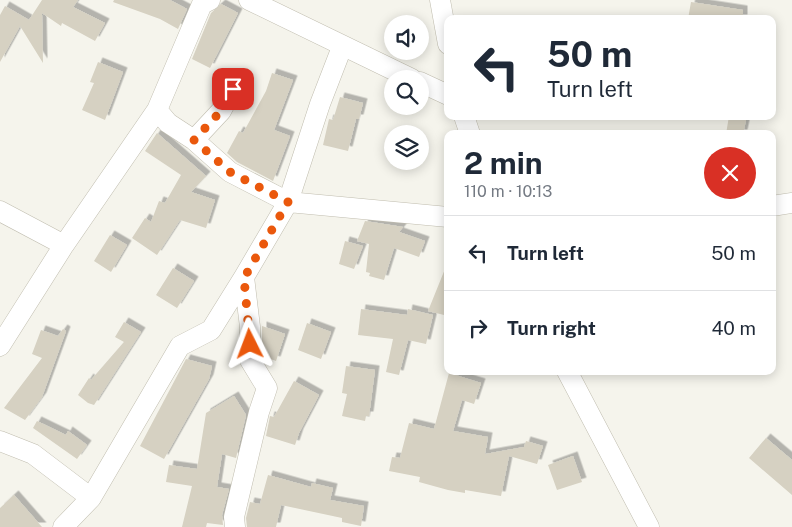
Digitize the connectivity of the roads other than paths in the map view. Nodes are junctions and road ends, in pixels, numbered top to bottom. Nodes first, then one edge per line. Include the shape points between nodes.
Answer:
1 (210, 0) edge
2 (249, 0) edge
3 (440, 0) edge
4 (444, 22) edge
5 (342, 47) junction
6 (392, 70) edge
7 (429, 86) edge
8 (233, 89) dead end
9 (444, 93) edge
10 (157, 110) junction
11 (194, 140) junction
12 (288, 202) junction
13 (792, 202) edge
14 (776, 205) edge
15 (0, 211) edge
16 (444, 217) edge
17 (64, 245) junction
18 (244, 278) junction
19 (0, 346) edge
20 (570, 375) edge
21 (0, 441) edge
22 (91, 498) junction
23 (63, 527) edge
24 (235, 527) edge
25 (649, 527) edge

1 - 10 street via 202,4
2 - 5 street
3 - 4 street
5 - 6 street
5 - 12 street
7 - 9 street
8 - 11 street via 221,111
10 - 11 street via 168,123
10 - 17 street
11 - 12 street via 230,172
12 - 16 street
12 - 18 street
13 - 14 street
15 - 17 street
17 - 19 street
18 - 22 street via 211,330 180,346
18 - 24 street via 250,360 267,388 234,517
20 - 25 street
21 - 22 street via 33,454
22 - 23 street

